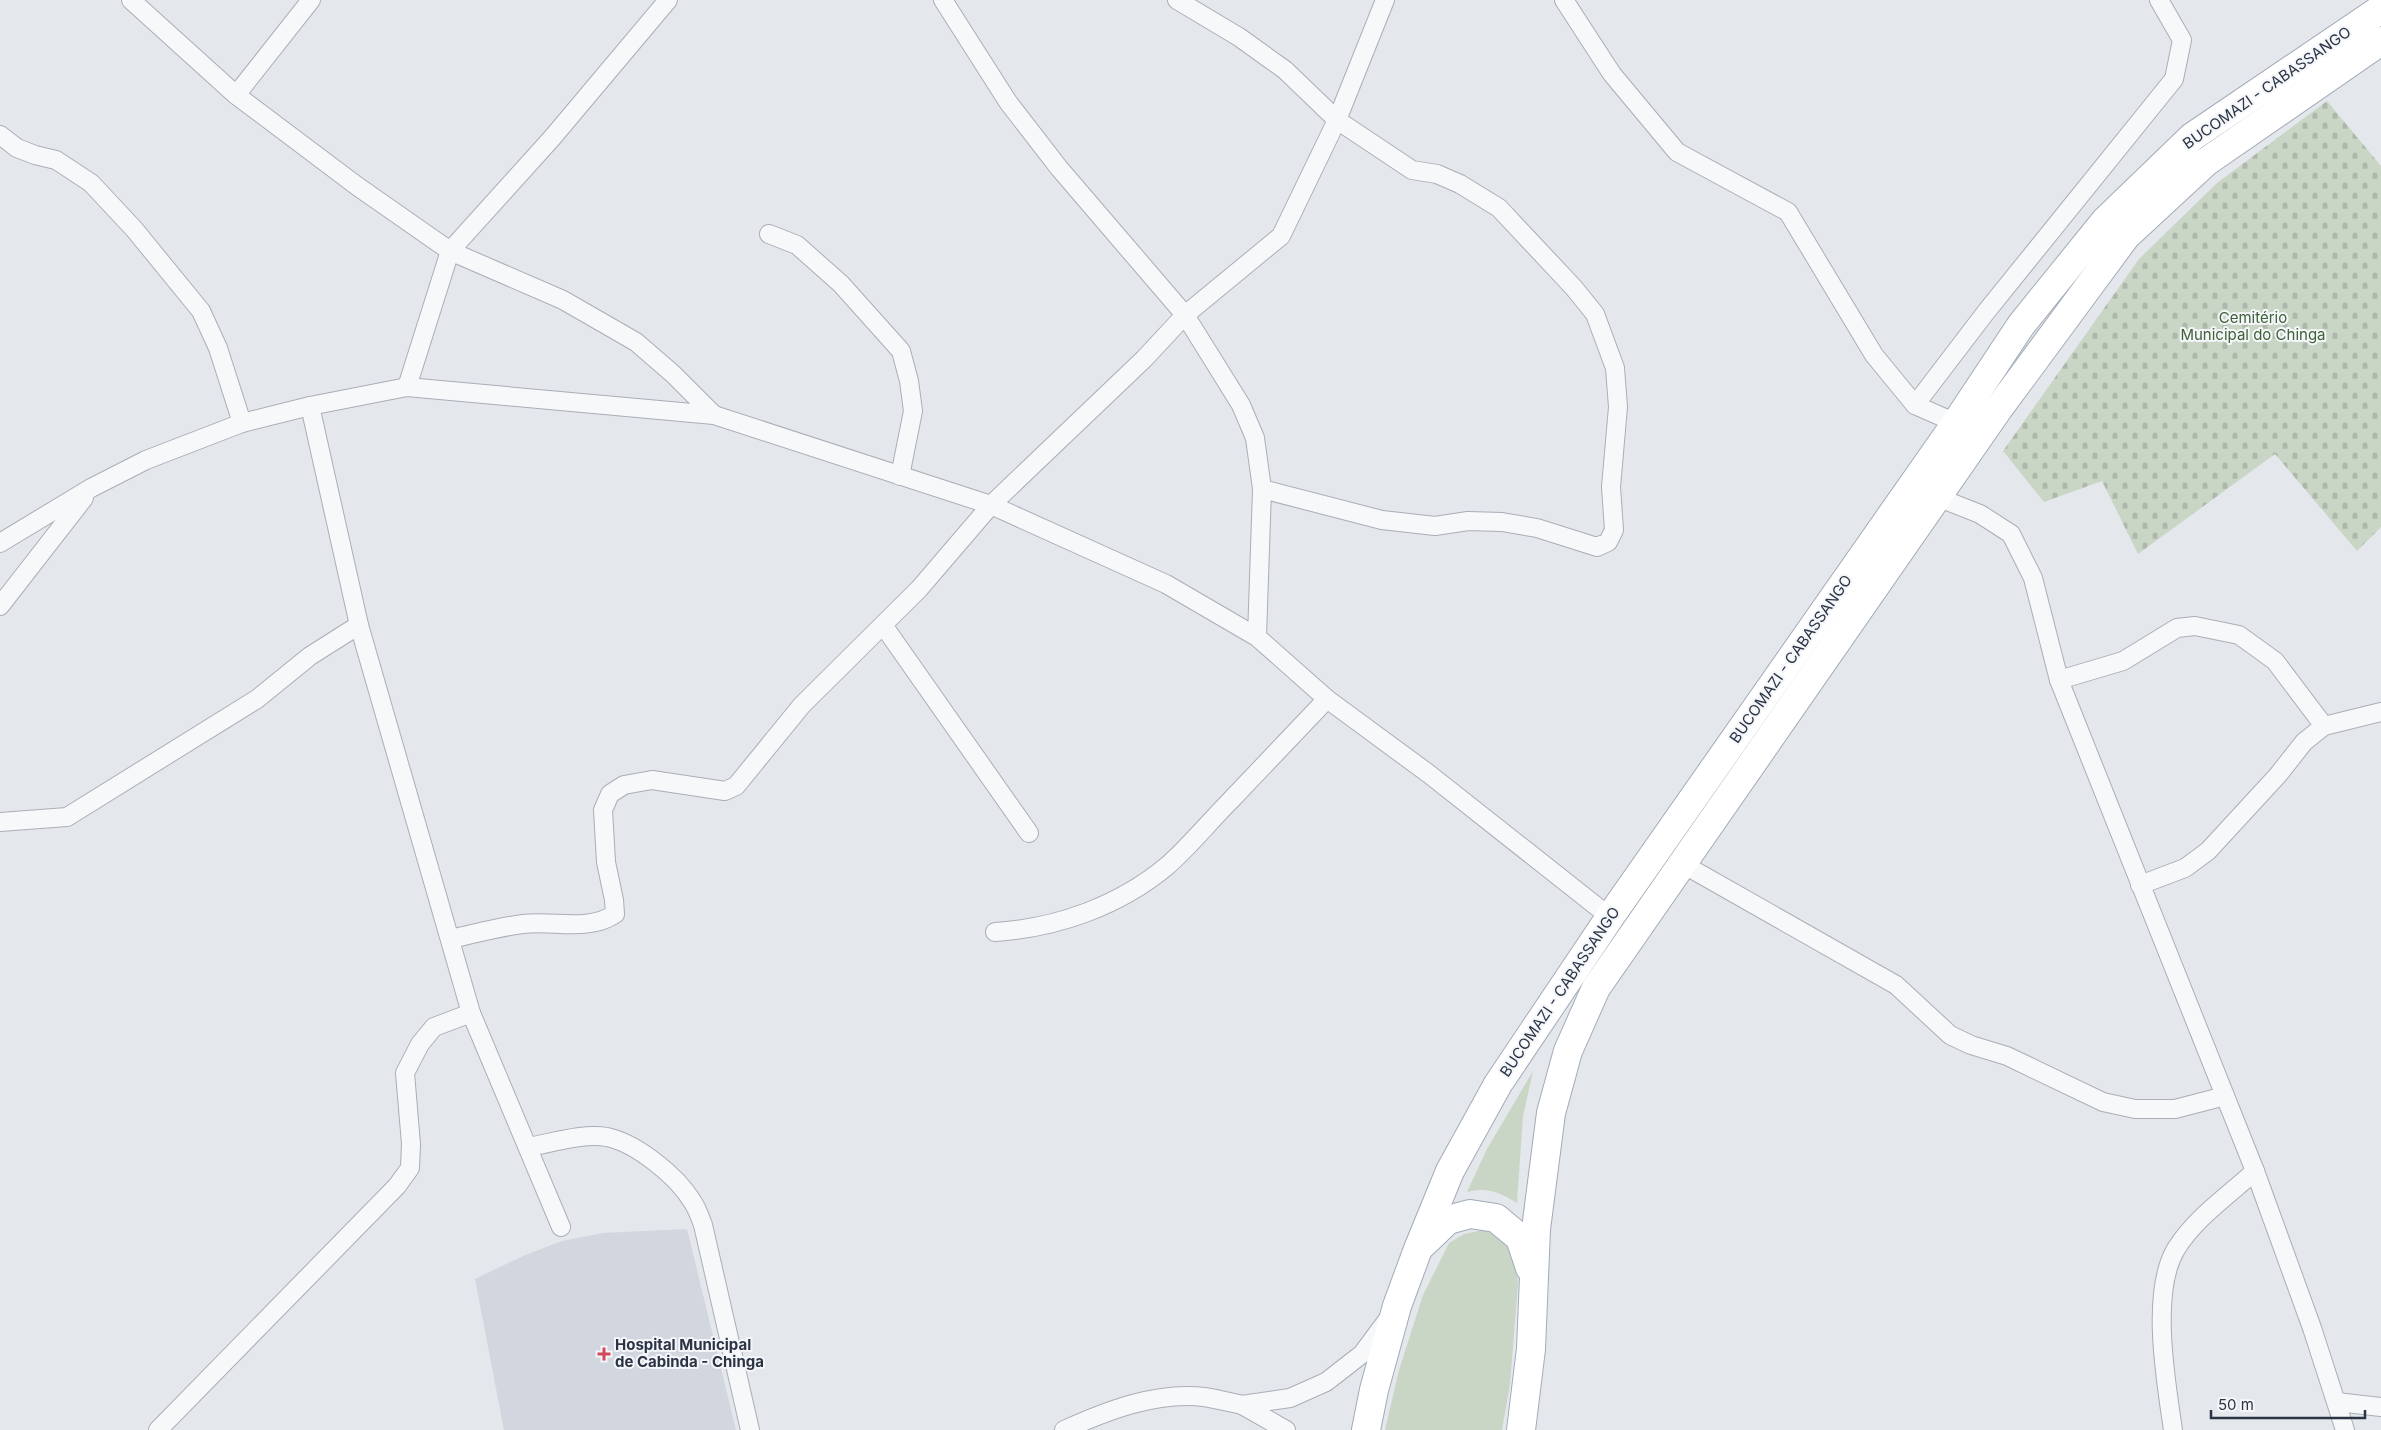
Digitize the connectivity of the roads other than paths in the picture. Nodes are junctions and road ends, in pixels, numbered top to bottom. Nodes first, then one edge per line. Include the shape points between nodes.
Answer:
1 (132, 0) edge
2 (310, 0) edge
3 (668, 0) edge
4 (943, 0) edge
5 (1177, 0) edge
6 (1384, 0) edge
7 (1564, 0) edge
8 (2159, 0) edge
9 (2381, 9) edge
10 (2381, 41) edge
11 (236, 95) junction
12 (1337, 120) junction
13 (0, 135) edge
14 (769, 234) dead end
15 (450, 251) junction
16 (1185, 315) junction
17 (407, 387) junction
18 (1915, 405) junction
19 (310, 406) junction
20 (714, 415) junction
21 (242, 423) junction
22 (1956, 423) junction
23 (900, 476) junction
24 (91, 488) junction
25 (1262, 489) junction
26 (1937, 497) junction
27 (991, 505) junction
28 (0, 543) edge
29 (0, 606) edge
30 (359, 625) junction
31 (883, 625) junction
32 (1257, 638) junction
33 (2059, 680) junction
34 (1328, 699) junction
35 (2381, 712) edge
36 (2324, 726) junction
37 (0, 822) edge
38 (1029, 833) dead end
39 (1681, 863) junction
40 (2140, 885) junction
41 (1610, 917) junction
42 (996, 932) dead end
43 (450, 939) junction
44 (471, 1013) junction
45 (2225, 1096) junction
46 (528, 1147) junction
47 (2255, 1171) junction
48 (561, 1227) dead end
49 (1418, 1249) junction
50 (1535, 1284) junction
51 (1397, 1306) junction
52 (2337, 1402) junction
53 (1242, 1405) junction
54 (2381, 1407) edge
55 (158, 1430) edge
56 (750, 1430) edge
57 (1064, 1430) edge
58 (1286, 1430) edge
59 (1366, 1430) edge
60 (1521, 1430) edge
61 (2173, 1430) edge
62 (2346, 1430) edge

1 - 11 street
2 - 11 street
3 - 15 street via 552,138
4 - 16 street via 1008,102 1059,168
5 - 12 street via 1239,37 1285,70
6 - 12 street
7 - 18 street via 1612,74 1677,152 1788,212 1874,355
8 - 18 street via 2182,40 2174,79
9 - 22 main road, BUCOMAZI - CABASSANGO via 2192,137 2105,221 2022,325
10 - 26 main road, BUCOMAZI - CABASSANGO via 2206,162 2126,236
11 - 15 street
12 - 16 street via 1281,236
12 - 25 street via 1412,170 1445,177 1499,208 1595,314 1615,368 1618,407 1612,487 1614,530 1608,542 1597,547 1538,528 1502,522 1468,521 1435,526 1382,520
13 - 21 street via 17,148 56,160 91,183 134,229 201,311 218,348
14 - 23 street via 798,245 841,284 901,351 913,411
15 - 17 street
15 - 20 street via 600,319 636,342
16 - 25 street via 1241,405 1255,438
16 - 27 street via 1144,359
17 - 19 street
17 - 20 street
18 - 22 street
19 - 21 street
19 - 30 street
20 - 23 street
21 - 24 street via 146,460
22 - 41 main road, BUCOMAZI - CABASSANGO
23 - 27 street
24 - 28 street
24 - 29 street
25 - 32 street
26 - 33 street via 1980,514 2012,534 2033,578
26 - 39 main road, BUCOMAZI - CABASSANGO
27 - 31 street via 919,589
27 - 32 street via 1166,584
30 - 37 street via 310,656 257,699 67,817
30 - 43 street
31 - 38 street
31 - 43 street via 802,705 736,786 724,791 652,780 624,785 610,794 602,810 615,914 605,921 524,924
32 - 34 street
33 - 36 street via 2123,661 2177,628 2195,626 2239,635 2275,661
33 - 40 street
34 - 41 street
34 - 42 street via 1160,871 1133,890 1073,917 1027,930
35 - 36 street
36 - 40 street via 2304,742 2208,851 2185,868
39 - 45 street via 1896,985 1950,1035 2007,1056 2103,1102 2135,1110 2175,1109
39 - 50 main road, BUCOMAZI - CABASSANGO via 1596,988 1568,1051 1550,1122 1536,1229
40 - 45 street
41 - 49 main road, BUCOMAZI - CABASSANGO via 1498,1084 1450,1171
43 - 44 street
44 - 46 street
44 - 55 street via 434,1026 405,1073 410,1168 397,1186
45 - 47 street
46 - 48 street
46 - 56 street via 576,1138 607,1137 654,1161 688,1195 703,1225
47 - 52 street
47 - 61 street via 2200,1221 2176,1249 2166,1275 2162,1313 2164,1370
49 - 50 main road via 1448,1220 1470,1214 1496,1218 1520,1238
49 - 51 main road, BUCOMAZI - CABASSANGO
50 - 60 main road, BUCOMAZI - CABASSANGO
51 - 53 street via 1362,1354 1326,1382 1290,1398
51 - 59 main road, BUCOMAZI - CABASSANGO
52 - 54 street
52 - 62 street
53 - 57 street via 1202,1397 1152,1399 1103,1412
53 - 58 street

